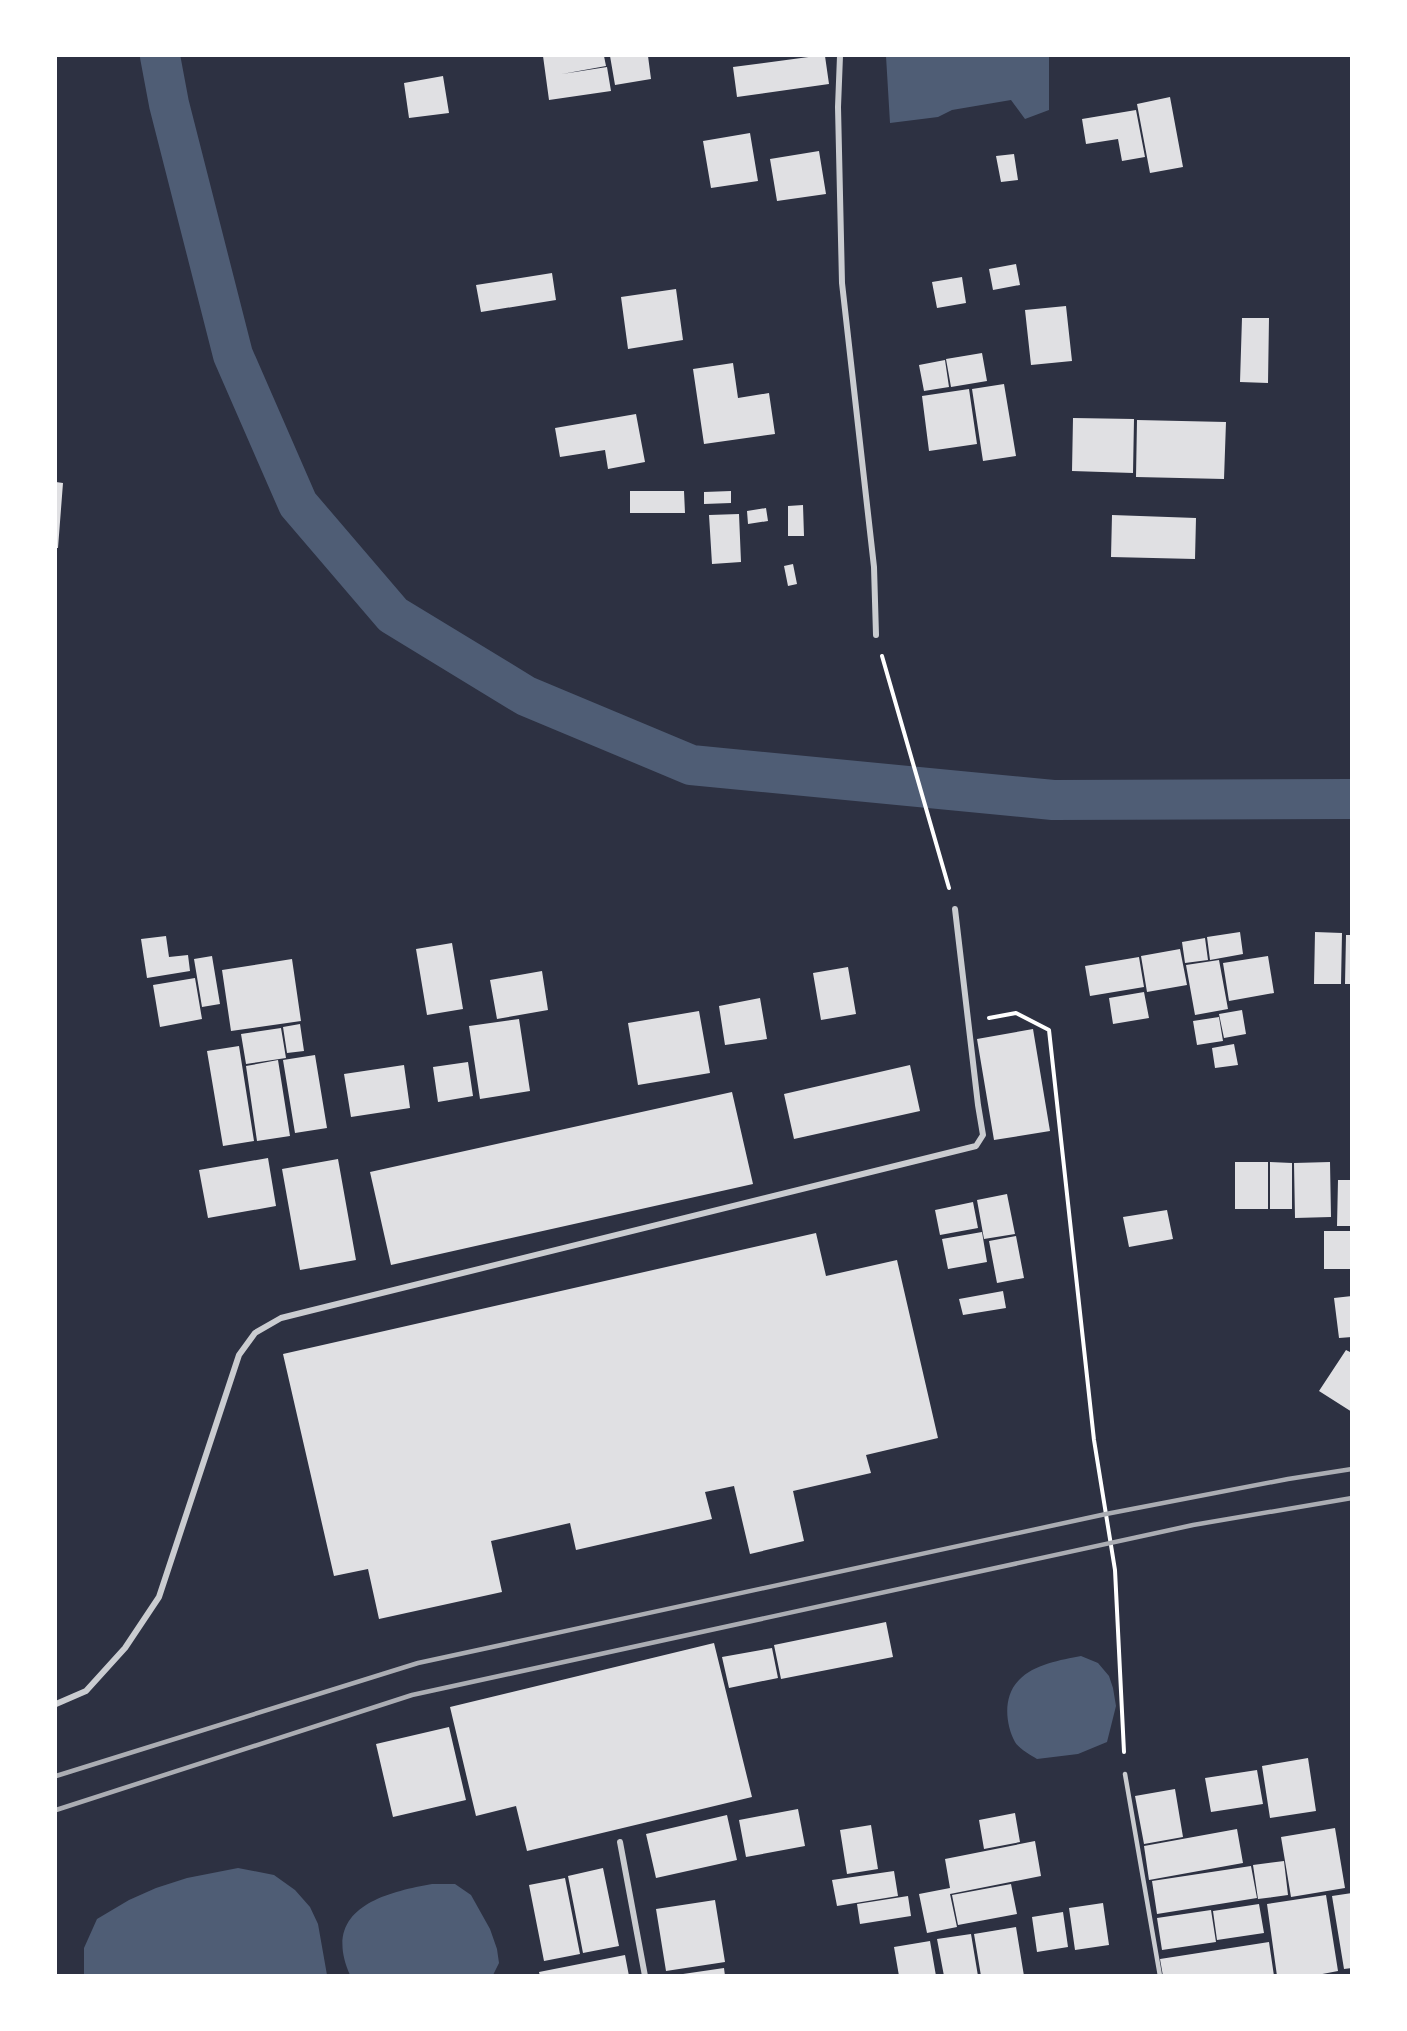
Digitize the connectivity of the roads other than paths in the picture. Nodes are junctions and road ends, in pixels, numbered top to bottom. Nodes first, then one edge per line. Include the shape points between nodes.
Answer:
1 (840, 56) edge
2 (876, 635) road end
3 (955, 909) road end
4 (56, 1704) edge
5 (1125, 1774) road end
6 (620, 1842) dead end
7 (645, 1976) edge
8 (1160, 1976) edge

1 - 2 street via 842,283 874,567
3 - 4 street via 983,1135 976,1146 281,1318 255,1333 239,1355 159,1597 124,1648 86,1691
5 - 8 lane
6 - 7 street

